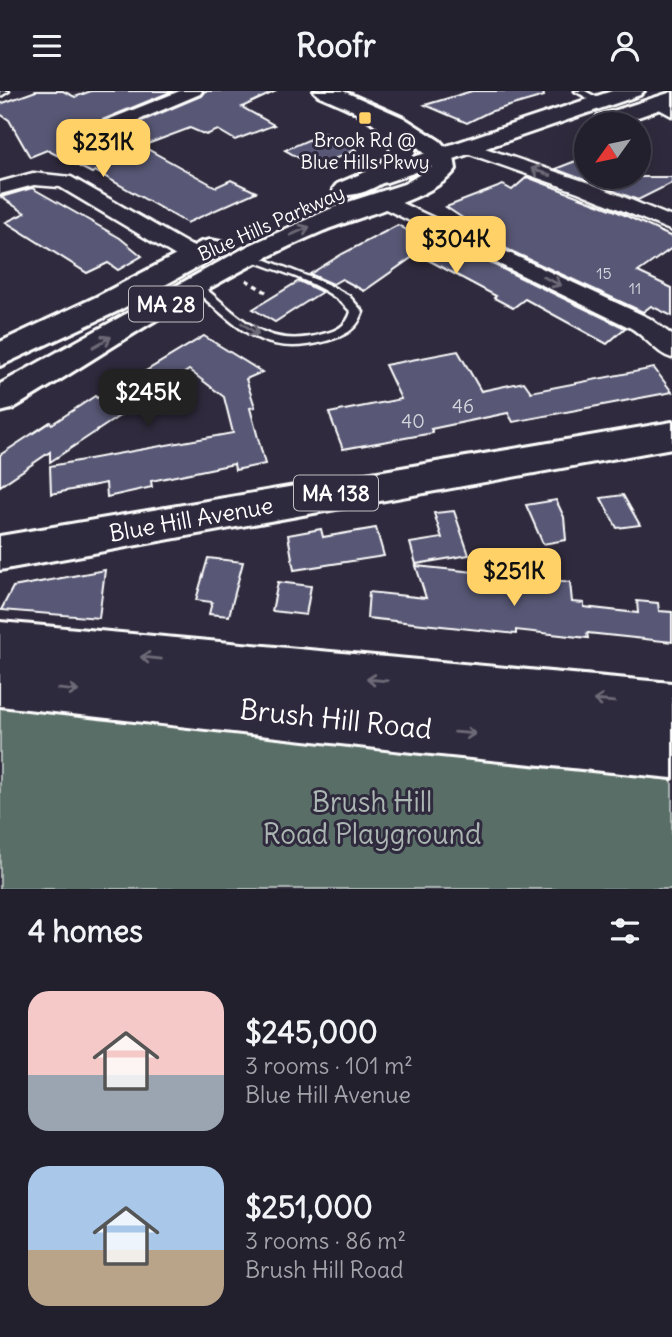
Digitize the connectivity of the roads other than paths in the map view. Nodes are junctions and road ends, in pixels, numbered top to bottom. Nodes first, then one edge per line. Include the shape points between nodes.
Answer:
1 (194, 91) edge
2 (326, 91) edge
3 (579, 91) edge
4 (632, 91) edge
5 (601, 101) junction
6 (667, 104) edge
7 (368, 111) junction
8 (639, 112) edge
9 (109, 126) dead end
10 (574, 132) edge
11 (467, 147) junction
12 (443, 155) junction
13 (501, 158) junction
14 (416, 187) junction
15 (0, 188) edge
16 (379, 188) junction
17 (672, 225) edge
18 (246, 267) junction
19 (195, 272) junction
20 (49, 332) junction
21 (672, 350) edge
22 (0, 355) edge
23 (70, 360) junction
24 (2, 389) edge
25 (672, 435) edge
26 (0, 553) edge
27 (0, 643) edge
28 (0, 683) edge
29 (672, 707) edge
30 (672, 753) edge

1 - 9 street
2 - 7 main road, MA 28
3 - 5 lane
4 - 5 main road, Blue Hills Parkway
5 - 11 main road, Blue Hills Parkway
6 - 8 main road
7 - 12 main road, MA 28 via 421,136
7 - 16 main road, MA 28 via 394,130 403,143 400,158
10 - 13 main road, Blue Hills Parkway
11 - 12 main road, Blue Hills Parkway
11 - 13 street
12 - 14 main road, MA 28 via 444,169
12 - 16 main road, Blue Hills Parkway
13 - 14 main road, Blue Hills Parkway
17 -> 13 street
14 - 16 main road, Blue Hills Parkway / MA 28
15 - 19 street via 33,179 64,181
18 -> 16 main road, Blue Hills Parkway / MA 28
16 - 19 main road, Blue Hills Parkway / MA 28 via 288,212
16 -> 21 street via 640,323
18 - 19 main road, Blue Hills Parkway / MA 28
19 -> 18 lane via 245,327 273,344 322,339 347,330 355,321 357,311 345,298
19 - 20 main road, Blue Hills Parkway / MA 28
23 -> 19 main road, Blue Hills Parkway / MA 28
20 - 22 main road, Blue Hills Parkway / MA 28
20 - 23 main road via 36,345 35,355 44,361
23 - 24 main road, Blue Hills Parkway / MA 28
25 - 26 main road, Blue Hill Avenue / MA 138
29 -> 27 main road, Brush Hill Road
28 -> 30 main road, Brush Hill Road

